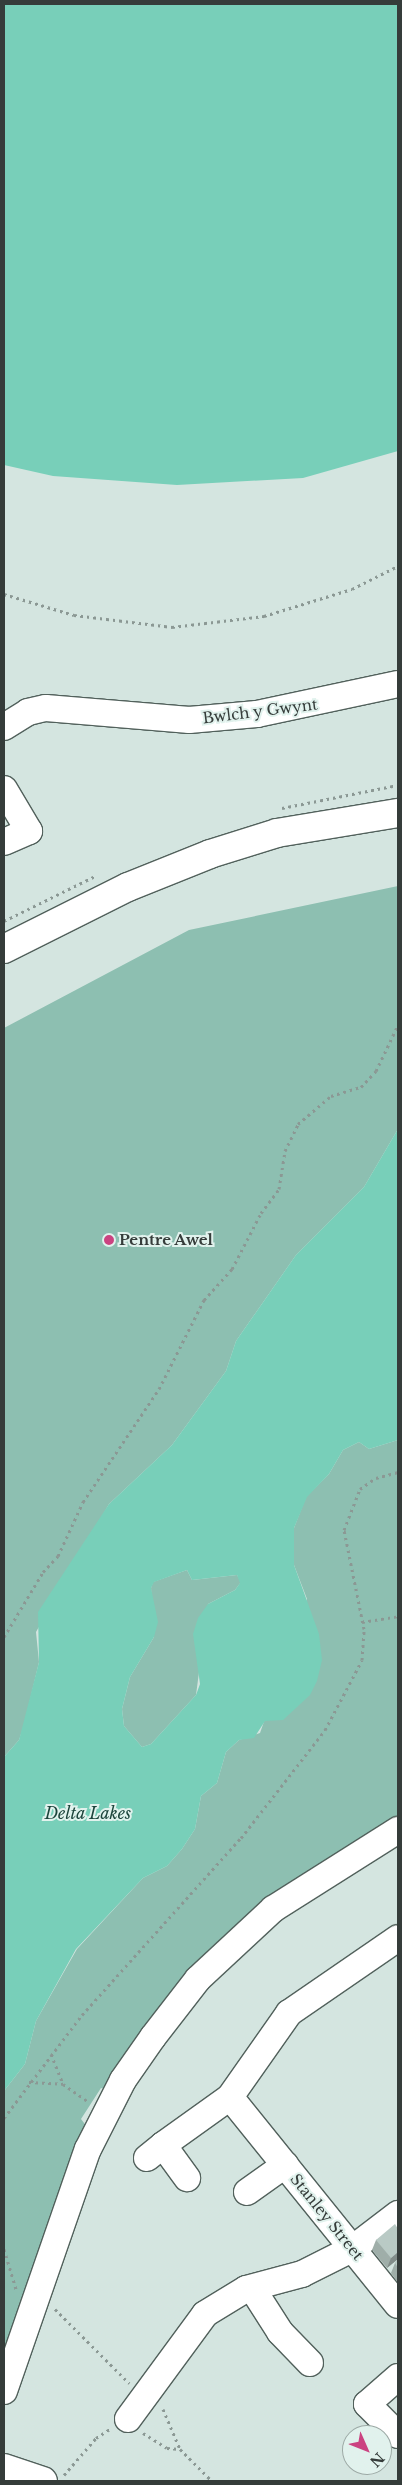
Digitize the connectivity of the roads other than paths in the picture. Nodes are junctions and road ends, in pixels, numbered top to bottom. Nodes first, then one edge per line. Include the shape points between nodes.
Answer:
1 (398, 684) edge
2 (4, 727) edge
3 (4, 789) edge
4 (398, 813) edge
5 (4, 842) edge
6 (4, 949) edge
7 (398, 1830) edge
8 (398, 1938) edge
9 (230, 2097) junction
10 (285, 2165) junction
11 (187, 2178) dead end
12 (247, 2192) dead end
13 (398, 2214) edge
14 (352, 2249) junction
15 (232, 2290) junction
16 (398, 2306) edge
17 (310, 2364) dead end
18 (398, 2377) edge
19 (4, 2391) edge
20 (128, 2419) road end
21 (398, 2435) edge
22 (4, 2468) edge
23 (43, 2481) edge

1 - 2 street, Bwlch y Gwynt via 257,714 189,720 46,708 28,712
3 - 5 street via 29,831
4 - 6 main road via 277,833 210,854 128,887
7 - 19 street via 294,1894 231,1945 153,2037 88,2149 26,2292
8 - 9 street via 289,2013
9 - 10 street
9 - 11 street via 155,2151
10 - 12 street, Stanley Street
10 - 14 street, Stanley Street
13 - 14 street
14 - 15 street via 302,2274
14 - 16 street, Stanley Street
15 - 17 street via 280,2332
15 - 20 street via 206,2314
18 - 21 street via 367,2404
22 - 23 main road

